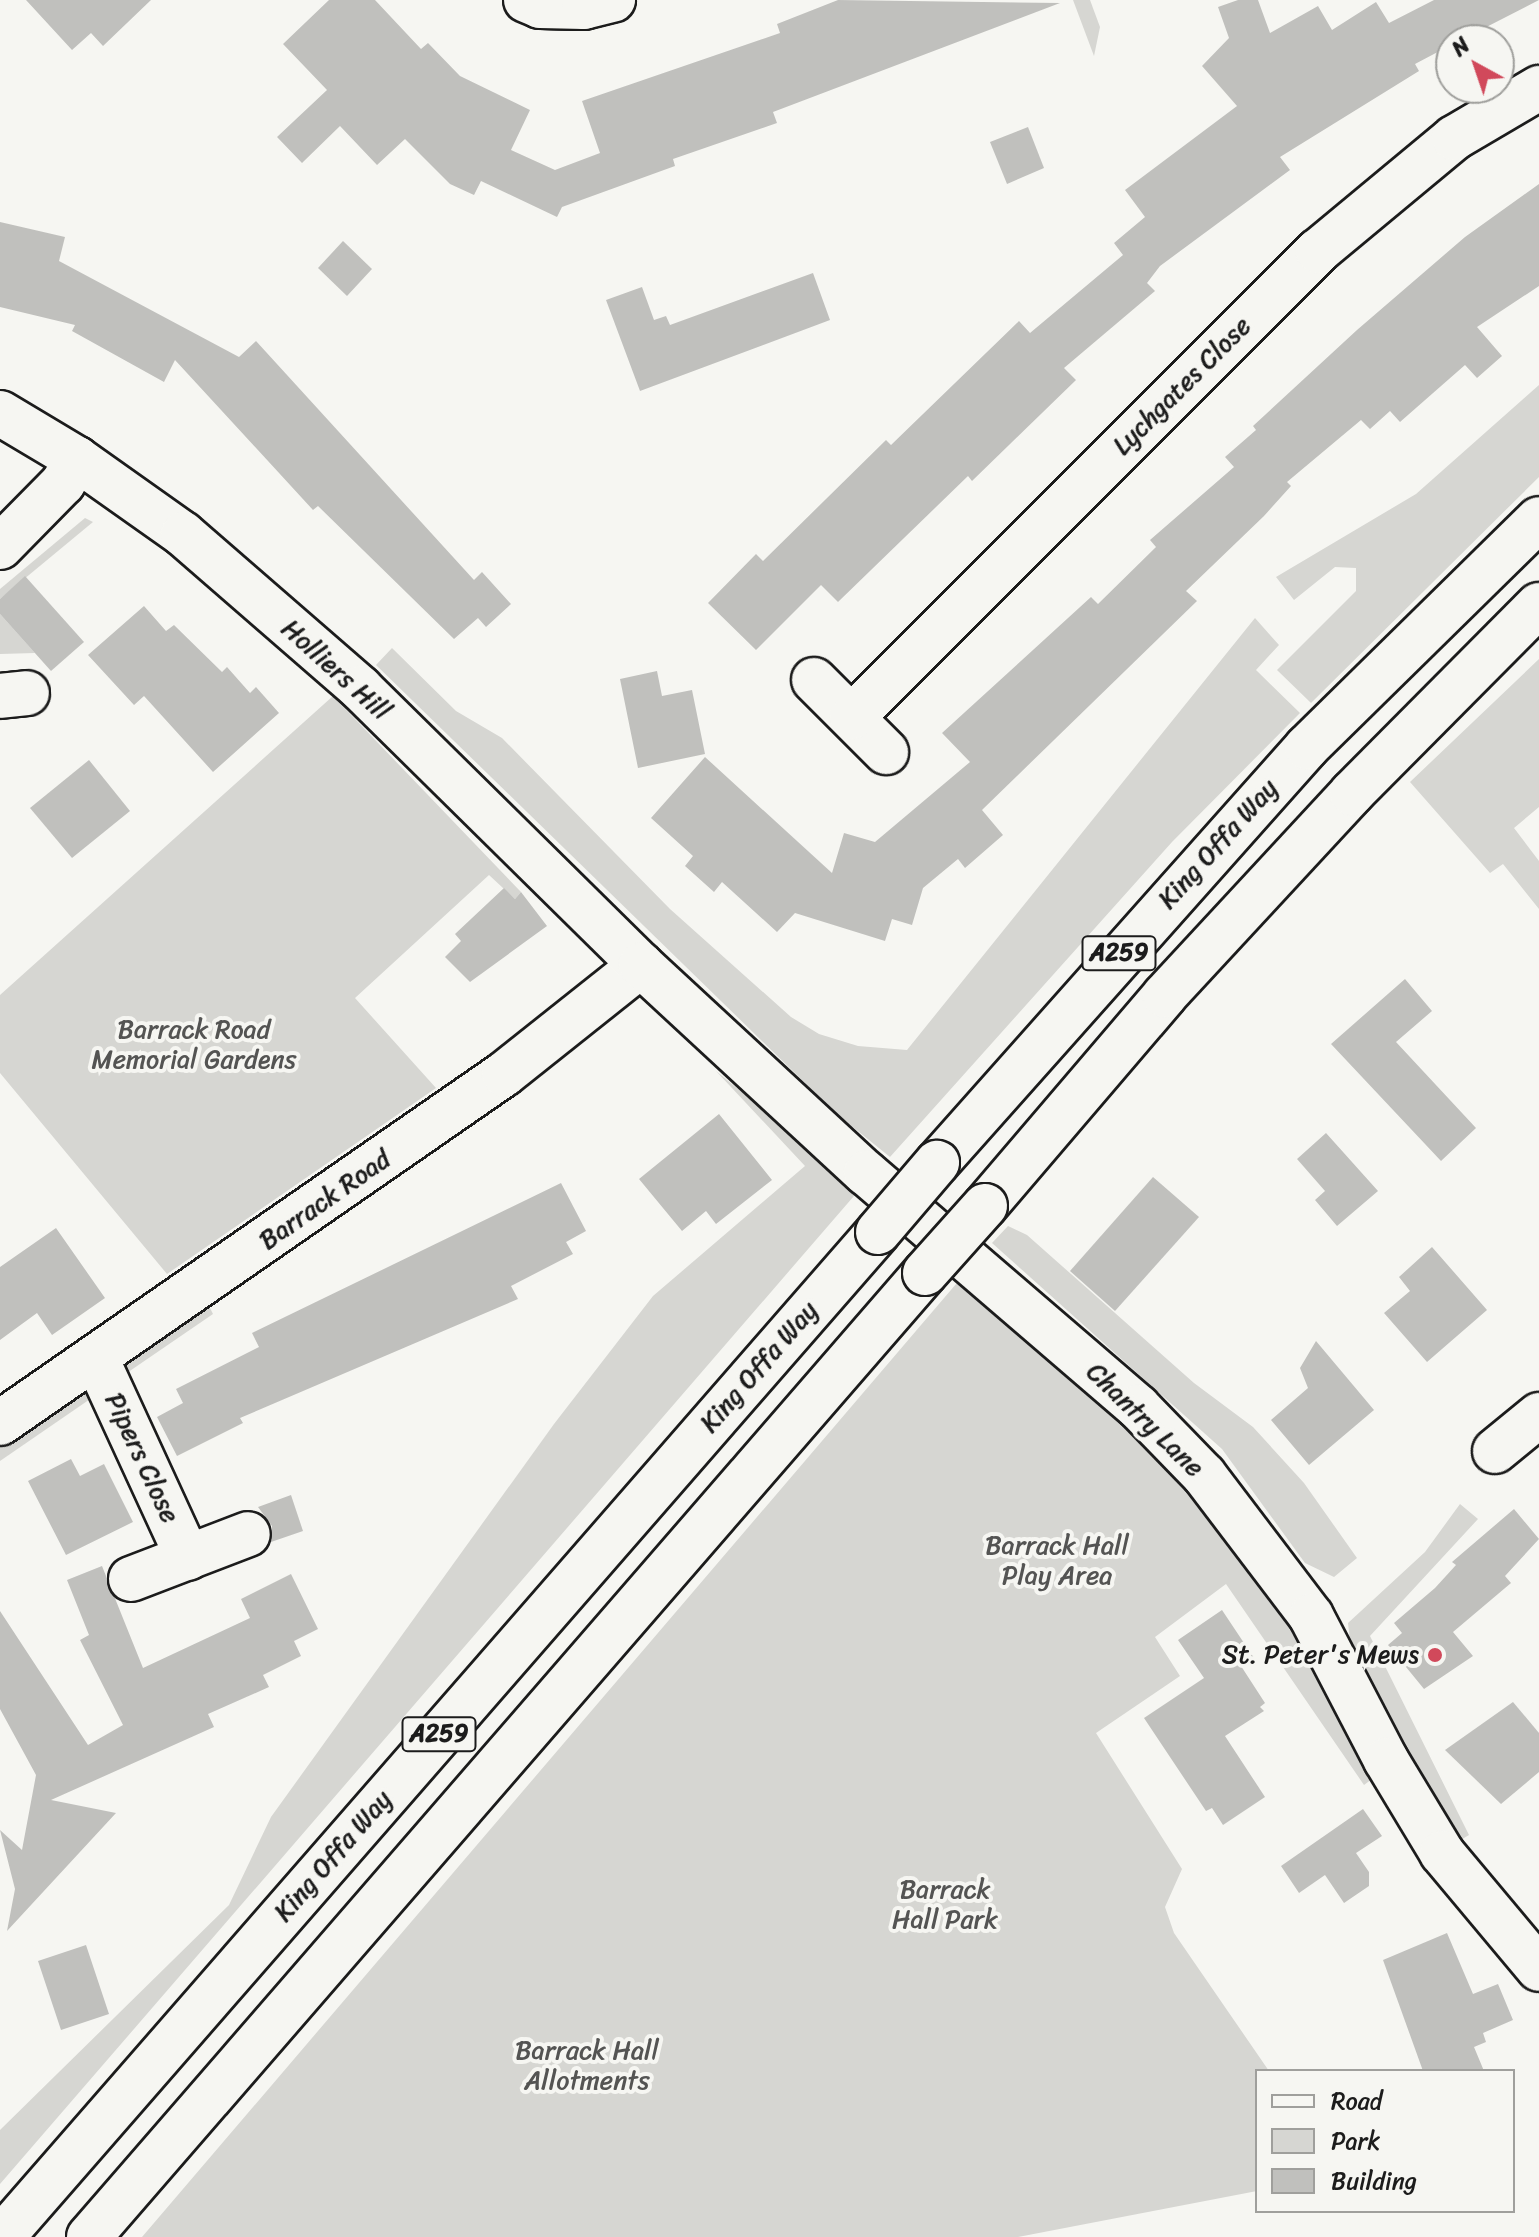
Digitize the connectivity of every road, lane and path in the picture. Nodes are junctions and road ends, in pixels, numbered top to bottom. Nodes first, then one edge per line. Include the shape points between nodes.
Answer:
1 (526, 0) edge
2 (613, 0) edge
3 (1539, 88) edge
4 (0, 413) edge
5 (77, 459) junction
6 (1539, 519) edge
7 (0, 547) edge
8 (1539, 605) edge
9 (814, 680) dead end
10 (852, 717) junction
11 (886, 752) dead end
12 (641, 965) junction
13 (96, 1358) junction
14 (1539, 1415) edge
15 (0, 1423) edge
16 (1495, 1451) dead end
17 (248, 1534) dead end
18 (188, 1558) junction
19 (131, 1579) dead end
20 (1539, 1969) edge
21 (2, 2237) edge
22 (89, 2237) edge

1 - 2 main road via 540,6 584,7
3 - 10 main road, Lychgates Close via 1454,138 1318,251
4 - 5 main road, Holliers Hill
5 - 7 main road via 63,483
5 - 12 main road, Holliers Hill via 183,534 360,688
6 - 21 main road, King Offa Way / A259, bridge via 1307,747 937,1163
8 - 22 main road, A259, bridge via 1352,793 1165,995
9 - 10 main road
10 - 11 main road
12 - 13 main road, Barrack Road via 504,1074
12 - 20 main road, Chantry Lane via 866,1173 1138,1407 1204,1475 1311,1616 1386,1760 1442,1853
13 - 15 main road, Barrack Road
13 - 18 main road, Pipers Close
14 - 16 main road
17 - 18 main road, Pipers Close
18 - 19 main road, Pipers Close

